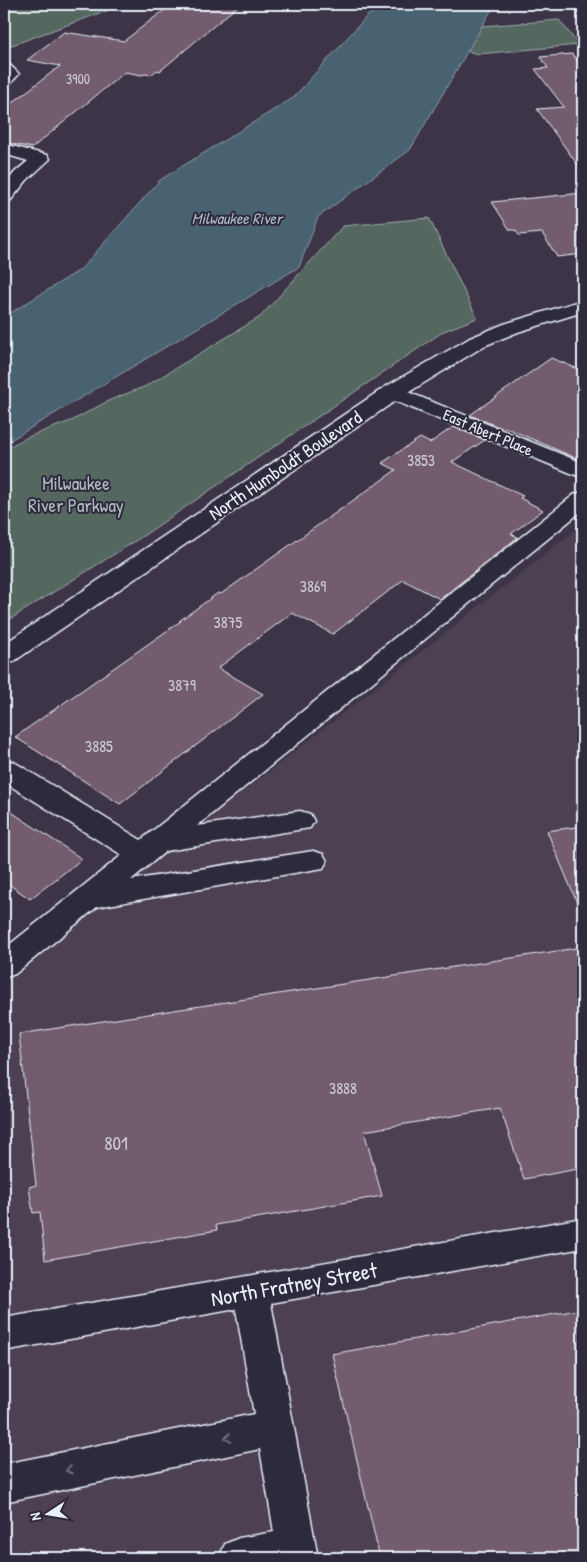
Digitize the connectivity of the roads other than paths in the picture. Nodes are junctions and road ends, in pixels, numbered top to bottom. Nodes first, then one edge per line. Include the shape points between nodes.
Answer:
1 (4, 68) edge
2 (4, 81) edge
3 (4, 149) edge
4 (4, 197) edge
5 (583, 306) edge
6 (393, 392) junction
7 (583, 471) edge
8 (583, 499) edge
9 (4, 656) edge
10 (4, 769) edge
11 (300, 821) dead end
12 (151, 848) junction
13 (314, 861) dead end
14 (90, 898) junction
15 (4, 966) edge
16 (583, 1232) edge
17 (251, 1291) junction
18 (4, 1334) edge
19 (276, 1428) junction
20 (4, 1483) edge
21 (298, 1553) edge
22 (240, 1558) edge

1 - 2 main road via 11,74
3 - 4 main road via 41,159
5 - 6 main road, North Humboldt Boulevard via 477,342
6 - 7 main road, East Abert Place
6 - 9 main road, North Humboldt Boulevard
8 - 12 main road
10 - 12 main road
11 - 12 main road
12 - 14 main road
13 - 14 main road
14 - 15 main road
16 - 17 main road, North Fratney Street
17 - 18 main road, North Fratney Street
17 - 19 main road
19 -> 20 main road
19 - 21 main road
21 - 22 main road

